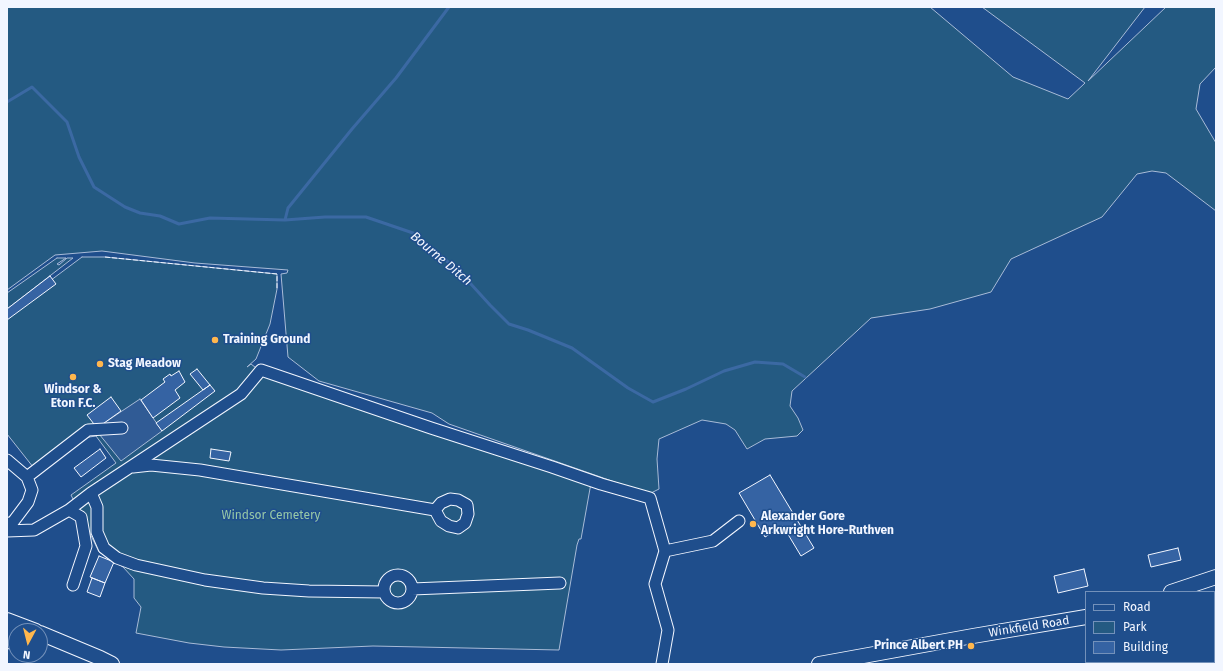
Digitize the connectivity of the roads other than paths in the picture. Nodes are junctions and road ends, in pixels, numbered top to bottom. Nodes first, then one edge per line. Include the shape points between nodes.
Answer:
1 (122, 428) dead end
2 (7, 460) edge
3 (130, 468) junction
4 (27, 477) junction
5 (91, 493) junction
6 (68, 510) junction
7 (435, 510) dead end
8 (739, 521) dead end
9 (7, 524) edge
10 (7, 531) edge
11 (665, 550) junction
12 (1216, 577) edge
13 (560, 583) dead end
14 (73, 585) dead end
15 (412, 589) junction
16 (1174, 591) edge
17 (384, 592) junction
18 (1085, 617) edge
19 (48, 636) edge
20 (112, 664) edge
21 (662, 664) edge
22 (820, 664) edge

1 - 4 street via 88,430
2 - 4 street
3 - 5 street
3 - 7 street via 151,465 200,470
3 - 11 street via 241,394 261,370 601,484 650,498
4 - 9 street via 32,490 28,502 13,522
5 - 6 street
5 - 17 street via 97,507 97,532 104,548 117,558 136,565 205,580 263,588
6 - 10 street via 34,530
6 - 14 street via 81,517 86,546
8 - 11 street via 713,541
11 - 21 street via 655,584 668,630
12 - 16 main road
13 - 15 street
15 - 17 street via 408,598 401,603 390,601
15 - 17 street via 407,579 396,576 387,580
18 - 22 main road, Winkfield Road
19 - 20 main road

